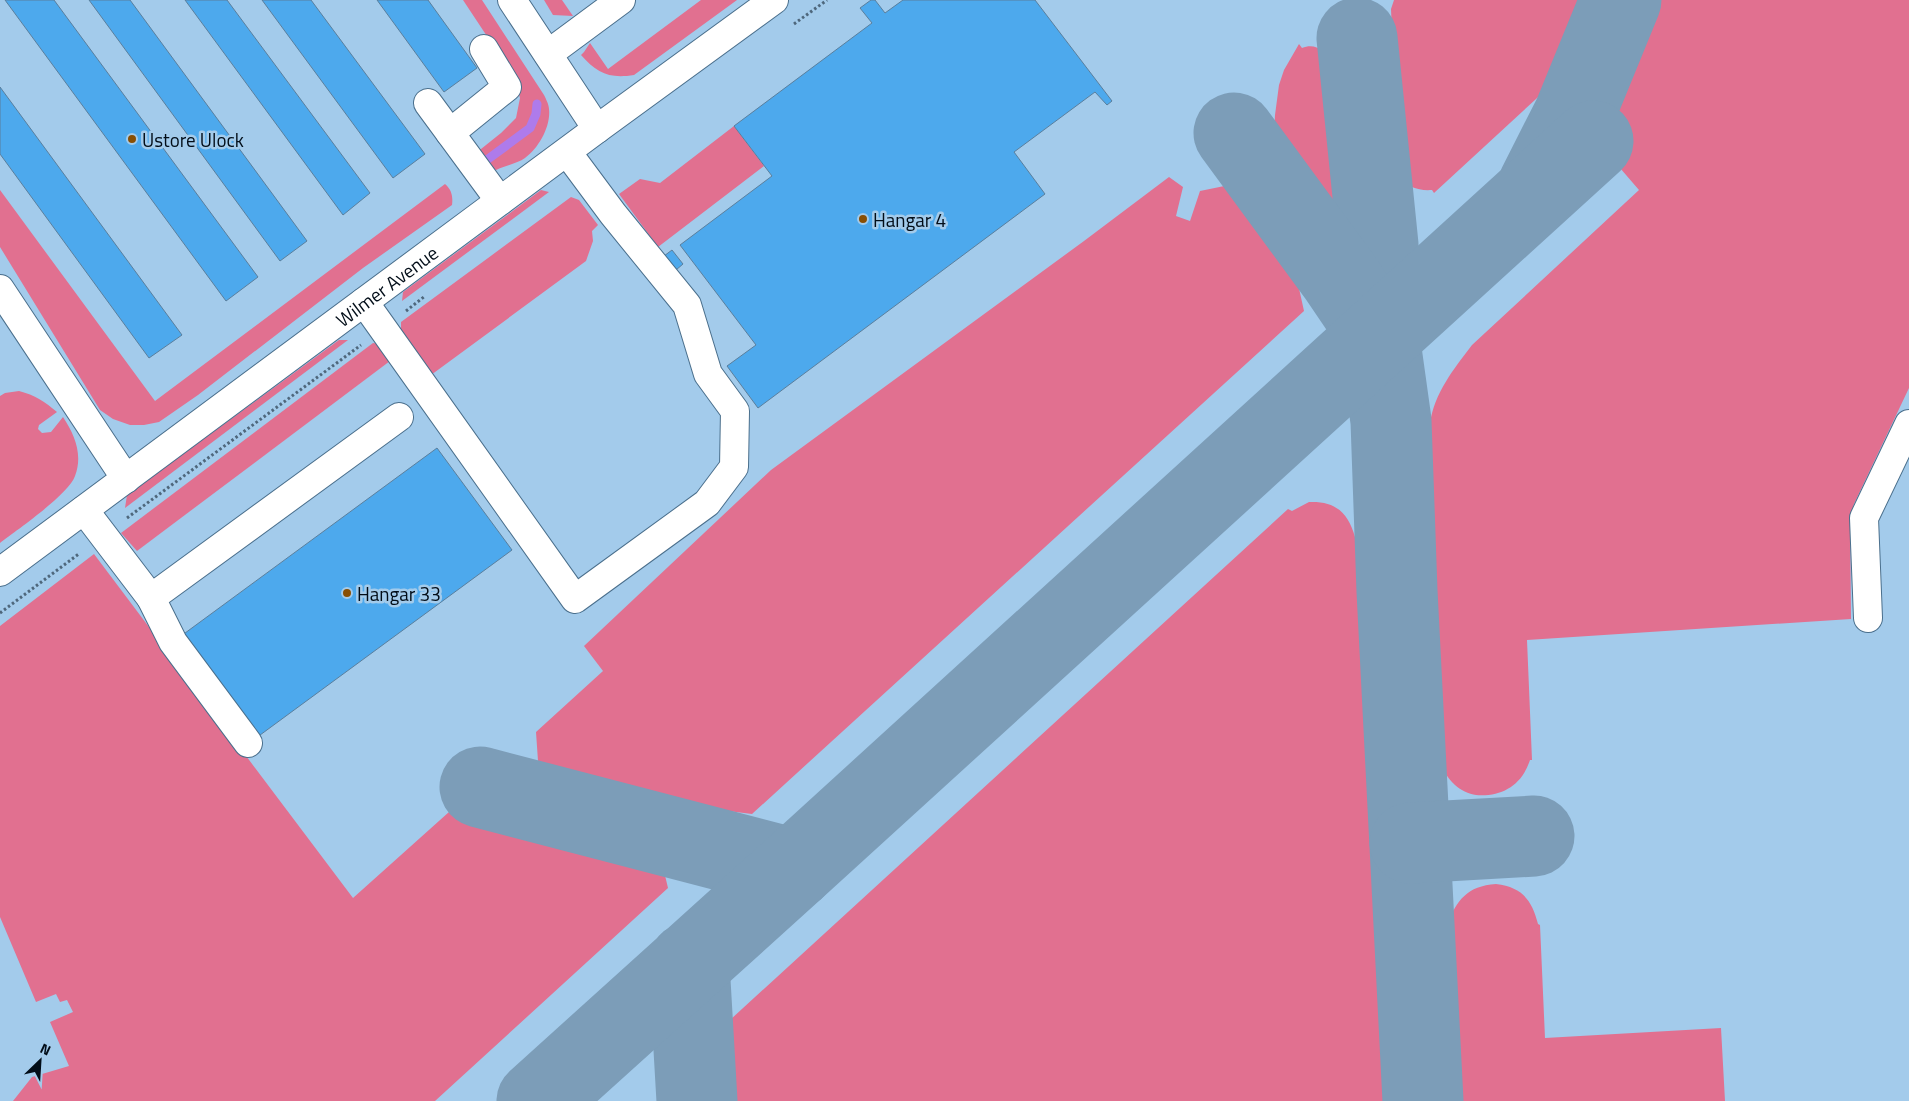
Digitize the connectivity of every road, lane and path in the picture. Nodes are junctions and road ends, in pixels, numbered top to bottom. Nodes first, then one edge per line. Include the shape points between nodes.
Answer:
1 (512, 0) edge
2 (621, 0) edge
3 (774, 0) edge
4 (484, 49) dead end
5 (548, 54) junction
6 (428, 103) dead end
7 (597, 129) junction
8 (450, 133) junction
9 (567, 152) junction
10 (500, 201) junction
11 (0, 289) edge
12 (364, 302) junction
13 (399, 417) dead end
14 (1909, 424) edge
15 (126, 479) junction
16 (84, 510) junction
17 (0, 572) edge
18 (151, 598) junction
19 (1868, 618) dead end
20 (248, 743) dead end

1 - 5 street
2 - 5 street
3 - 7 street, Wilmer Avenue
4 - 8 street via 507,87
5 - 7 street
6 - 8 street
7 - 9 street, Wilmer Avenue
8 - 10 street
9 - 10 street, Wilmer Avenue
9 - 12 street via 687,305 708,374 735,411 734,467 707,503 575,599
10 - 12 street, Wilmer Avenue
11 - 15 street
12 - 15 street, Wilmer Avenue
13 - 18 street
14 - 19 street via 1864,518
15 - 16 street, Wilmer Avenue
16 - 17 street, Wilmer Avenue
16 - 18 street
18 - 20 street via 173,642

